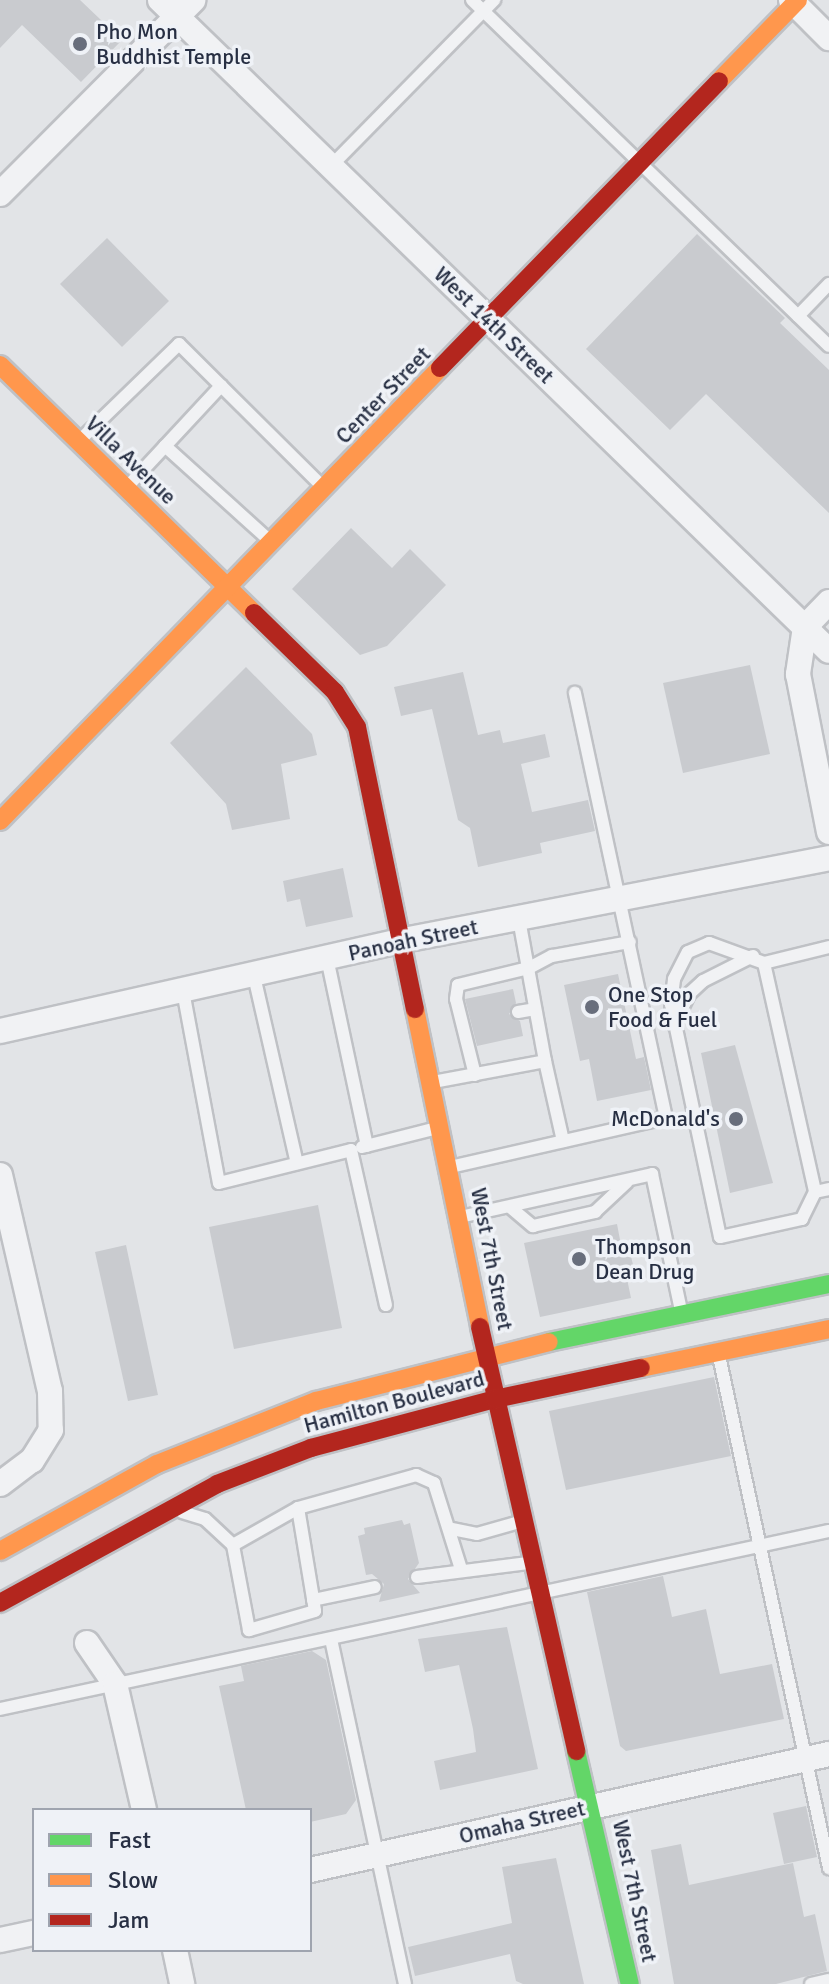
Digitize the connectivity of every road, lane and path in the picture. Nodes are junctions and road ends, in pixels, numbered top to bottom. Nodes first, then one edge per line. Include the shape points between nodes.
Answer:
1 (472, 0) edge
2 (494, 0) edge
3 (794, 1) edge
4 (177, 6) edge
5 (483, 11) junction
6 (829, 38) edge
7 (639, 162) junction
8 (331, 166) junction
9 (0, 194) edge
10 (829, 284) edge
11 (798, 316) junction
12 (489, 320) junction
13 (829, 346) edge
14 (0, 365) edge
15 (221, 386) junction
16 (78, 442) junction
17 (165, 446) junction
18 (125, 489) junction
19 (325, 489) junction
20 (272, 543) junction
21 (230, 588) junction
22 (829, 602) edge
23 (805, 627) junction
24 (829, 651) edge
25 (575, 693) dead end
26 (0, 821) edge
27 (829, 832) edge
28 (829, 858) edge
29 (621, 899) junction
30 (519, 919) junction
31 (404, 940) junction
32 (630, 942) junction
33 (829, 947) edge
34 (327, 958) junction
35 (758, 960) junction
36 (529, 968) junction
37 (254, 976) junction
38 (183, 991) junction
39 (535, 1009) junction
40 (518, 1012) dead end
41 (674, 1025) junction
42 (0, 1031) edge
43 (545, 1061) junction
44 (475, 1075) junction
45 (433, 1082) junction
46 (442, 1127) junction
47 (563, 1141) junction
48 (367, 1146) junction
49 (351, 1150) junction
50 (297, 1163) junction
51 (450, 1167) junction
52 (0, 1175) edge
53 (629, 1180) junction
54 (829, 1189) edge
55 (815, 1192) junction
56 (510, 1207) junction
57 (460, 1217) junction
58 (9, 1255) edge
59 (829, 1284) edge
60 (386, 1305) dead end
61 (682, 1314) junction
62 (829, 1329) edge
63 (718, 1353) junction
64 (487, 1357) junction
65 (495, 1399) junction
66 (0, 1484) edge
67 (172, 1508) junction
68 (298, 1508) junction
69 (525, 1521) junction
70 (452, 1529) junction
71 (829, 1531) edge
72 (233, 1545) junction
73 (760, 1545) junction
74 (0, 1551) edge
75 (535, 1562) junction
76 (461, 1569) junction
77 (417, 1577) dead end
78 (375, 1587) dead end
79 (543, 1593) junction
80 (313, 1600) junction
81 (0, 1603) edge
82 (331, 1639) junction
83 (87, 1643) dead end
84 (115, 1684) junction
85 (0, 1709) edge
86 (829, 1754) edge
87 (804, 1759) junction
88 (592, 1805) junction
89 (144, 1808) edge
90 (377, 1855) junction
91 (829, 1868) edge
92 (312, 1870) edge
93 (32, 1933) edge
94 (0, 1940) edge
95 (175, 1952) edge
96 (829, 1980) edge
97 (182, 1984) edge
98 (405, 1984) edge
99 (630, 1984) edge
100 (811, 1984) edge

1 - 5 lane
2 - 5 lane
3 - 6 street
3 - 7 main road, Center Street
4 - 8 street, West 14th Street
4 - 9 street
5 - 7 lane
5 - 8 lane
7 - 11 lane
7 - 12 main road, Center Street
8 - 12 street, West 14th Street
10 - 11 lane
11 - 13 lane
12 - 19 main road, Center Street
12 - 23 street, West 14th Street
14 - 16 main road, Villa Avenue
15 - 16 lane via 179,344
15 - 17 lane
15 - 19 lane
16 - 18 main road, Villa Avenue
17 - 18 lane
17 - 20 lane
18 - 21 main road, Villa Avenue
19 - 20 main road, Center Street
20 - 21 main road, Center Street
21 - 26 main road, Center Street
21 - 31 main road, West 7th Street via 349,707
22 - 23 street
23 - 24 street, West 14th Street
23 - 27 street via 798,674
25 - 29 lane
28 - 29 street, Panoah Street
29 - 30 street, Panoah Street
29 - 32 lane
30 - 31 street, Panoah Street
30 - 36 lane
31 - 34 street, Panoah Street
31 - 45 main road, West 7th Street
32 - 36 lane via 552,956
32 - 47 lane via 666,1118
33 - 35 lane
34 - 37 street, Panoah Street
34 - 48 lane
35 - 41 lane via 703,981 689,994
35 - 41 lane via 709,943 688,952 674,979
35 - 55 lane
36 - 39 lane
36 - 44 lane via 458,985
37 - 38 street, Panoah Street
37 - 50 lane
38 - 42 street, Panoah Street
38 - 50 lane via 219,1183
39 - 40 lane
39 - 43 lane
41 - 55 lane via 720,1237 802,1219
43 - 44 lane
43 - 47 lane
44 - 45 lane
45 - 46 main road, West 7th Street
46 - 48 lane
46 - 51 main road, West 7th Street
47 - 51 lane
48 - 49 lane
49 - 50 lane
49 - 60 lane
51 - 57 main road, West 7th Street
52 - 58 street
53 - 56 lane
53 - 56 lane via 595,1212 533,1226
53 - 61 lane via 652,1174
54 - 55 lane
56 - 57 lane
57 - 64 main road, West 7th Street
58 - 66 street via 50,1391 51,1430 39,1452
59 - 61 main road, Hamilton Boulevard
61 - 64 main road, Hamilton Boulevard
62 - 63 main road, Hamilton Boulevard
63 - 65 main road, Hamilton Boulevard
63 - 73 lane
64 - 65 main road, West 7th Street
64 - 74 main road, Hamilton Boulevard via 316,1401 207,1441
65 - 67 main road, Hamilton Boulevard via 311,1448 217,1484
65 - 69 main road, West 7th Street
67 - 72 lane via 205,1519
67 - 81 main road, Hamilton Boulevard
68 - 70 lane via 416,1475 434,1483
68 - 72 lane
68 - 80 lane
69 - 70 lane via 477,1534
69 - 75 main road, West 7th Street
70 - 76 lane
71 - 73 lane
72 - 80 lane via 249,1630 315,1611
73 - 79 lane
73 - 87 lane
75 - 76 lane
75 - 79 main road, West 7th Street
76 - 77 lane
78 - 80 lane
79 - 82 lane
79 - 88 main road, West 7th Street
82 - 84 lane
82 - 90 lane
83 - 84 street
84 - 85 lane
84 - 89 street
86 - 87 street, Omaha Street
87 - 88 street, Omaha Street
87 - 91 lane
88 - 90 street, Omaha Street
88 - 99 main road, West 7th Street
90 - 92 street, Omaha Street
90 - 98 lane
93 - 94 street
95 - 97 street
96 - 100 lane

